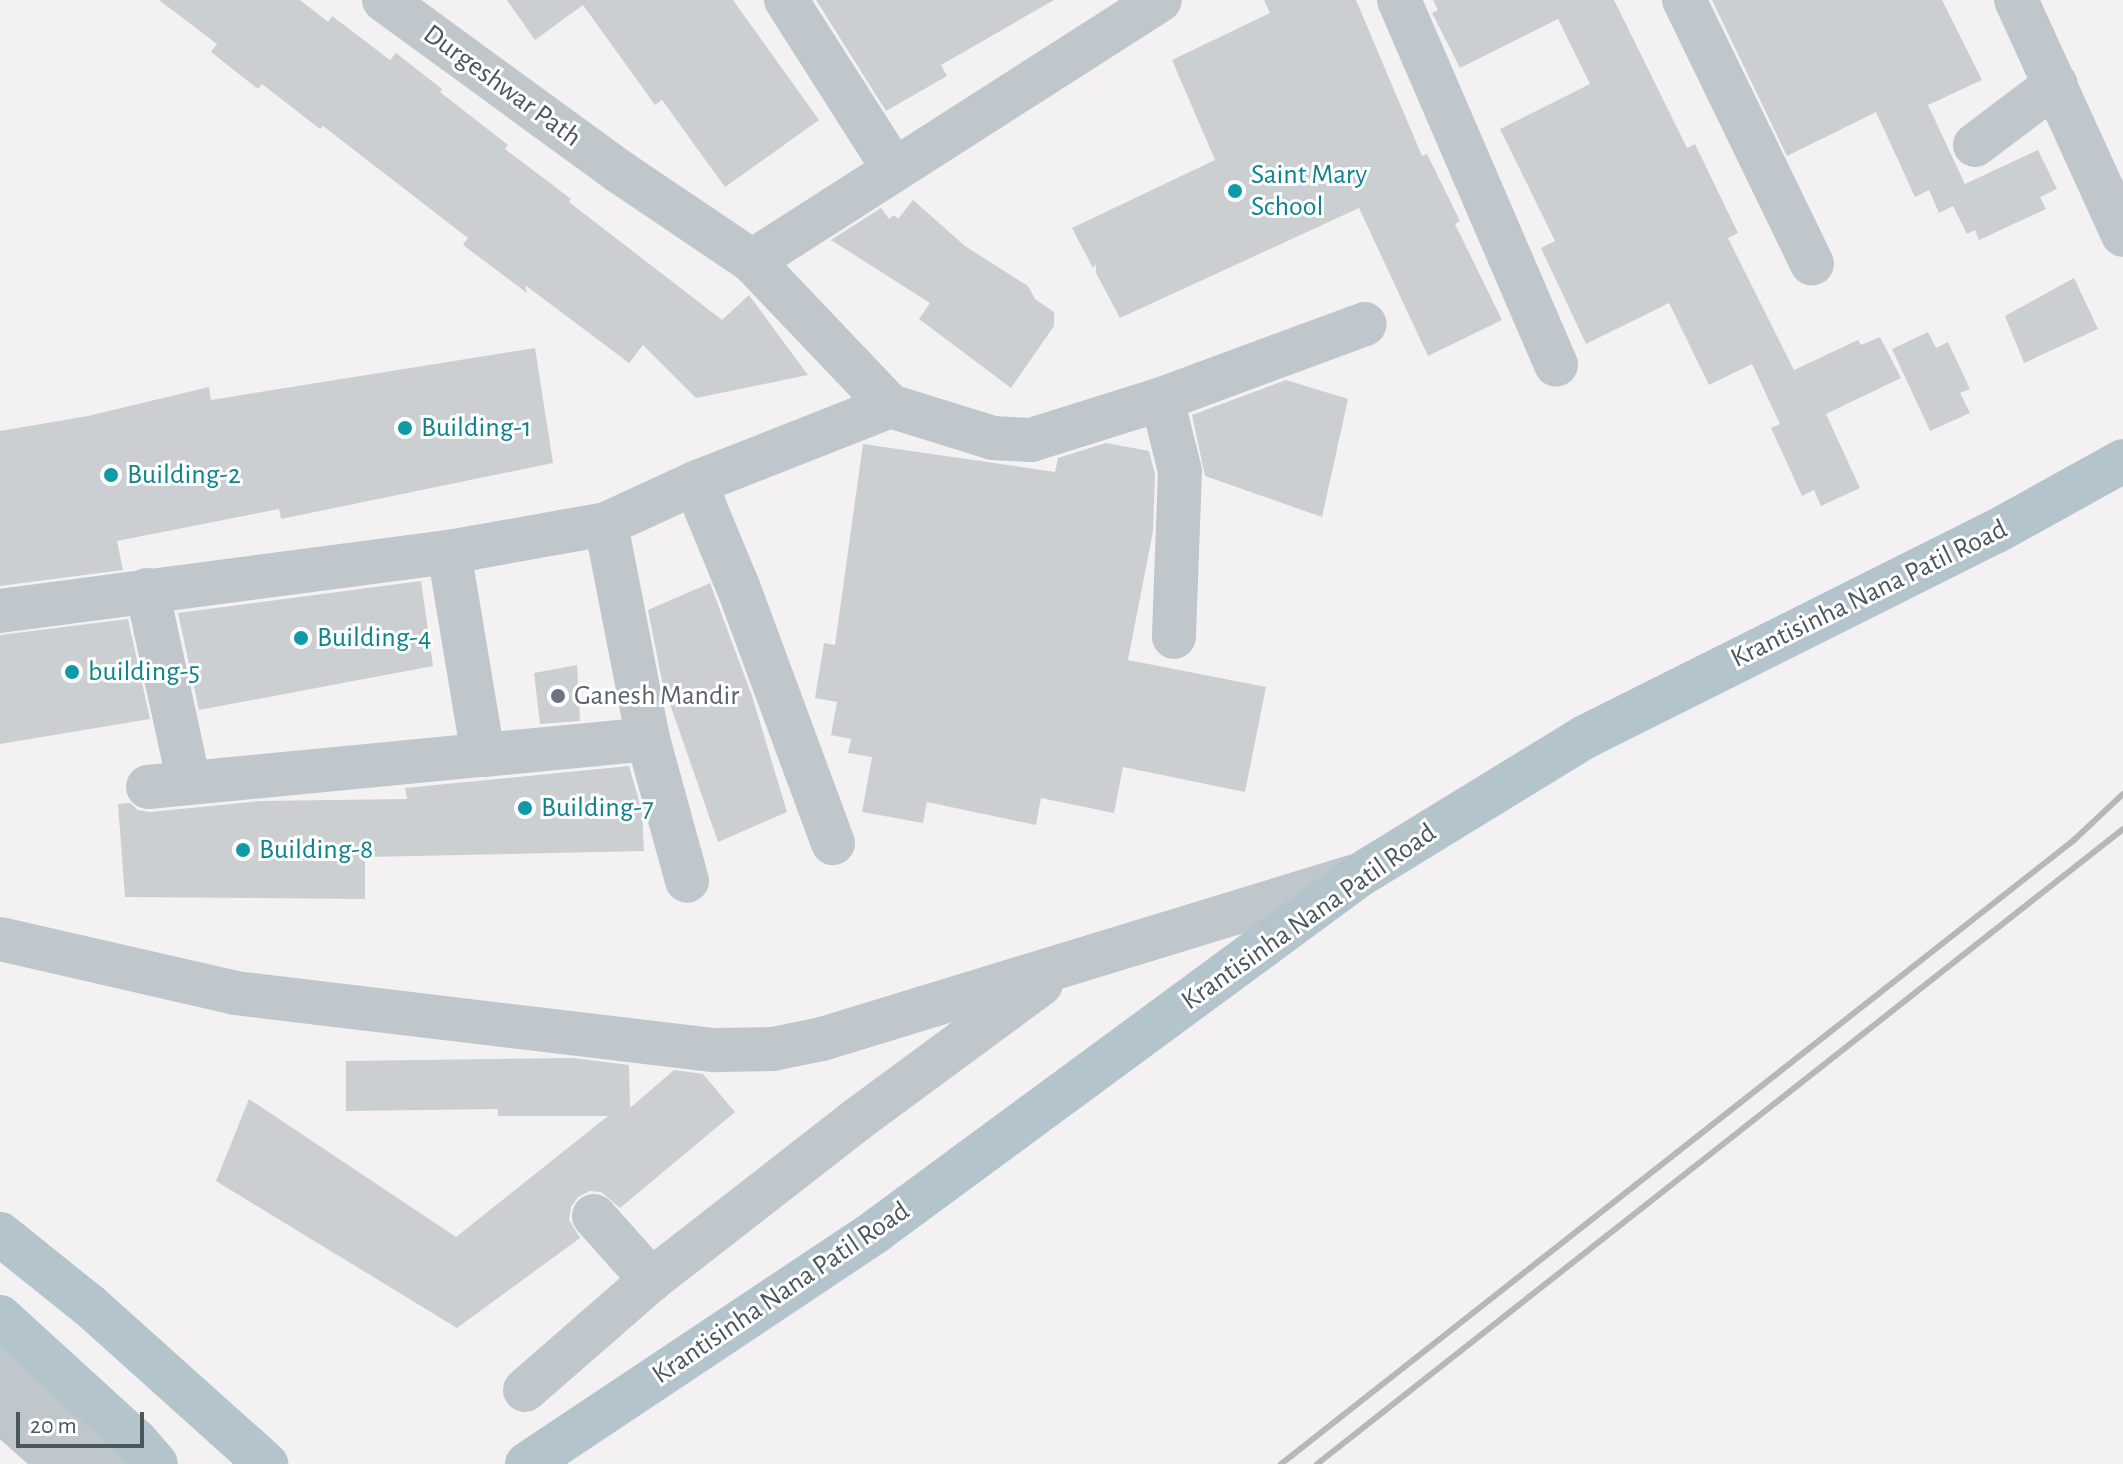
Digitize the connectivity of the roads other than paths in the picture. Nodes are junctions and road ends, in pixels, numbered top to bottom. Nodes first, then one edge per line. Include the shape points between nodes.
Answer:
1 (384, 0) edge
2 (786, 0) edge
3 (1160, 0) edge
4 (1399, 0) edge
5 (1684, 0) edge
6 (2016, 0) edge
7 (1107, 13) edge
8 (2056, 84) junction
9 (1975, 145) dead end
10 (893, 168) junction
11 (2123, 235) edge
12 (752, 261) junction
13 (1812, 264) dead end
14 (1365, 324) dead end
15 (1556, 365) dead end
16 (1162, 399) junction
17 (890, 406) junction
18 (2123, 461) edge
19 (695, 483) junction
20 (606, 524) junction
21 (449, 552) junction
22 (147, 590) junction
23 (0, 611) edge
24 (1174, 637) dead end
25 (648, 739) junction
26 (483, 755) junction
27 (833, 843) dead end
28 (1358, 876) junction
29 (687, 881) dead end
30 (0, 939) edge
31 (1068, 964) junction
32 (594, 1216) dead end
33 (0, 1234) edge
34 (651, 1280) junction
35 (0, 1317) edge
36 (0, 1361) edge
37 (525, 1390) dead end
38 (0, 1410) edge
39 (534, 1458) edge
40 (61, 1464) edge
41 (113, 1464) edge
42 (156, 1464) edge
43 (266, 1464) edge

1 - 12 street, Durgeshwar Path
2 - 10 street
3 - 7 street
4 - 15 street
5 - 13 street
6 - 8 street
7 - 10 street
8 - 9 street
8 - 11 street
10 - 12 street
12 - 17 street, Durgeshwar Path
14 - 16 street
16 - 17 street via 1031,440 993,438
16 - 24 street via 1180,471
17 - 19 street
18 - 28 main road, Krantisinha Nana Patil Road via 1995,532 1585,737
19 - 20 street
19 - 27 street
20 - 21 street
20 - 25 street
21 - 22 street
21 - 26 street
22 - 23 street
22 - 26 street via 169,785
25 - 26 street
25 - 29 street
28 - 31 street
28 - 39 main road, Krantisinha Nana Patil Road via 876,1231
30 - 31 street via 235,993 716,1050 773,1049 822,1039
31 - 34 street
32 - 34 street
33 - 43 main road via 90,1306
34 - 37 street
35 - 42 main road
36 - 41 street via 44,1394
38 - 40 street

